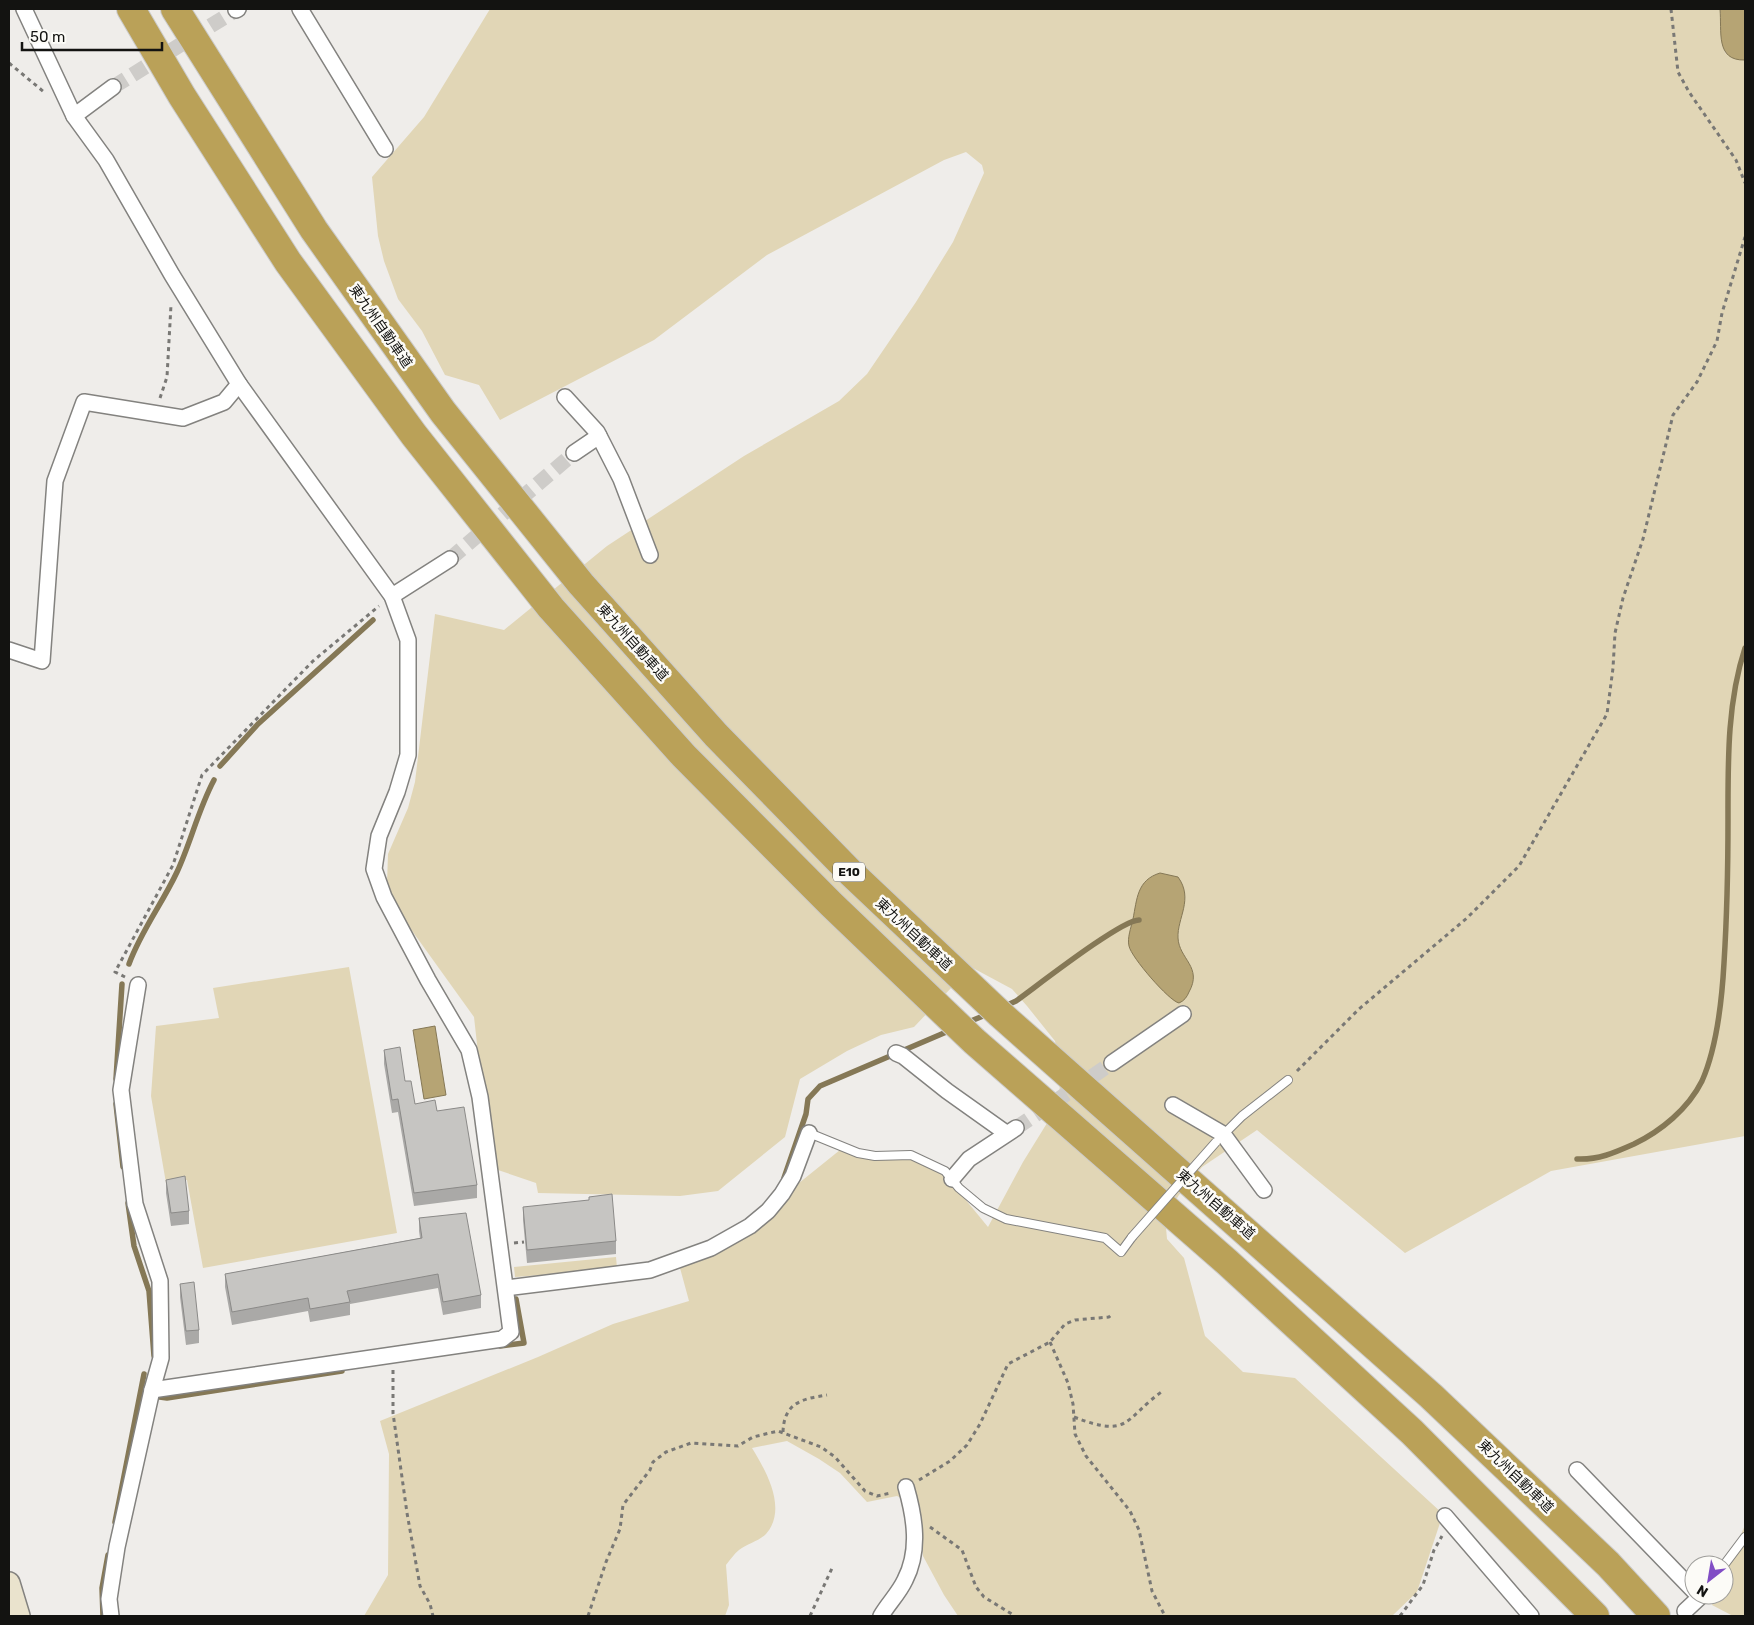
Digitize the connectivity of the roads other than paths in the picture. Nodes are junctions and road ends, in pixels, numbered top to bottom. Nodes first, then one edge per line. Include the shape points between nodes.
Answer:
1 (24, 9) edge
2 (131, 9) edge
3 (176, 9) edge
4 (300, 9) edge
5 (113, 87) tunnel mouth
6 (74, 116) junction
7 (385, 149) dead end
8 (239, 384) junction
9 (565, 397) dead end
10 (599, 436) junction
11 (574, 453) tunnel mouth
12 (650, 555) dead end
13 (450, 559) tunnel mouth
14 (392, 596) junction
15 (9, 650) edge
16 (138, 985) road end
17 (1183, 1014) dead end
18 (896, 1053) dead end
19 (1112, 1063) tunnel mouth
20 (1288, 1080) road end
21 (1173, 1105) dead end
22 (809, 1133) joint
23 (1220, 1138) junction
24 (952, 1179) junction
25 (1264, 1190) dead end
26 (506, 1288) junction
27 (152, 1390) junction
28 (1578, 1470) dead end
29 (906, 1487) road end
30 (1448, 1520) road end
31 (1745, 1537) edge
32 (1732, 1555) edge
33 (1684, 1580) edge
34 (9, 1583) edge
35 (1690, 1605) edge
36 (1685, 1611) dead end
37 (19, 1616) edge
38 (111, 1616) edge
39 (881, 1616) edge
40 (1530, 1616) edge
41 (1595, 1616) edge
42 (1656, 1616) edge

1 - 6 street
2 - 41 highway, E10 via 182,96 288,262 403,420 551,608 684,756 831,904 974,1041 1228,1262 1383,1406
3 - 42 highway, 東九州自動車道 / E10 via 314,230 442,412 581,584 716,735 850,873 1000,1014 1431,1396 1608,1564
4 - 7 street
5 - 6 street
6 - 8 street via 106,160
8 - 14 street
8 - 15 street via 224,402 184,418 84,402 55,481 42,661
9 - 10 street
10 - 11 street
10 - 12 street via 621,479
13 - 14 street
14 - 26 street via 408,640 408,755 379,836 374,869 384,898 469,1050 480,1098
16 - 27 street via 121,1090 135,1204 160,1281 161,1358
17 - 19 street
18 - 24 street via 1011,1130 969,1159
20 - 23 lane
21 - 23 street
22 - 24 lane via 858,1153 911,1155 936,1165
22 - 26 street via 793,1176 778,1200 750,1226 711,1248 650,1270
23 - 24 lane, bridge via 1120,1252 1105,1238 1006,1218 984,1208
23 - 25 street
26 - 27 street via 511,1332 502,1339
27 - 38 street via 117,1547 108,1599
28 - 33 street
29 - 39 street via 912,1507 915,1543 912,1564
30 - 40 street
31 - 32 lane
34 - 37 main road
35 - 36 street

